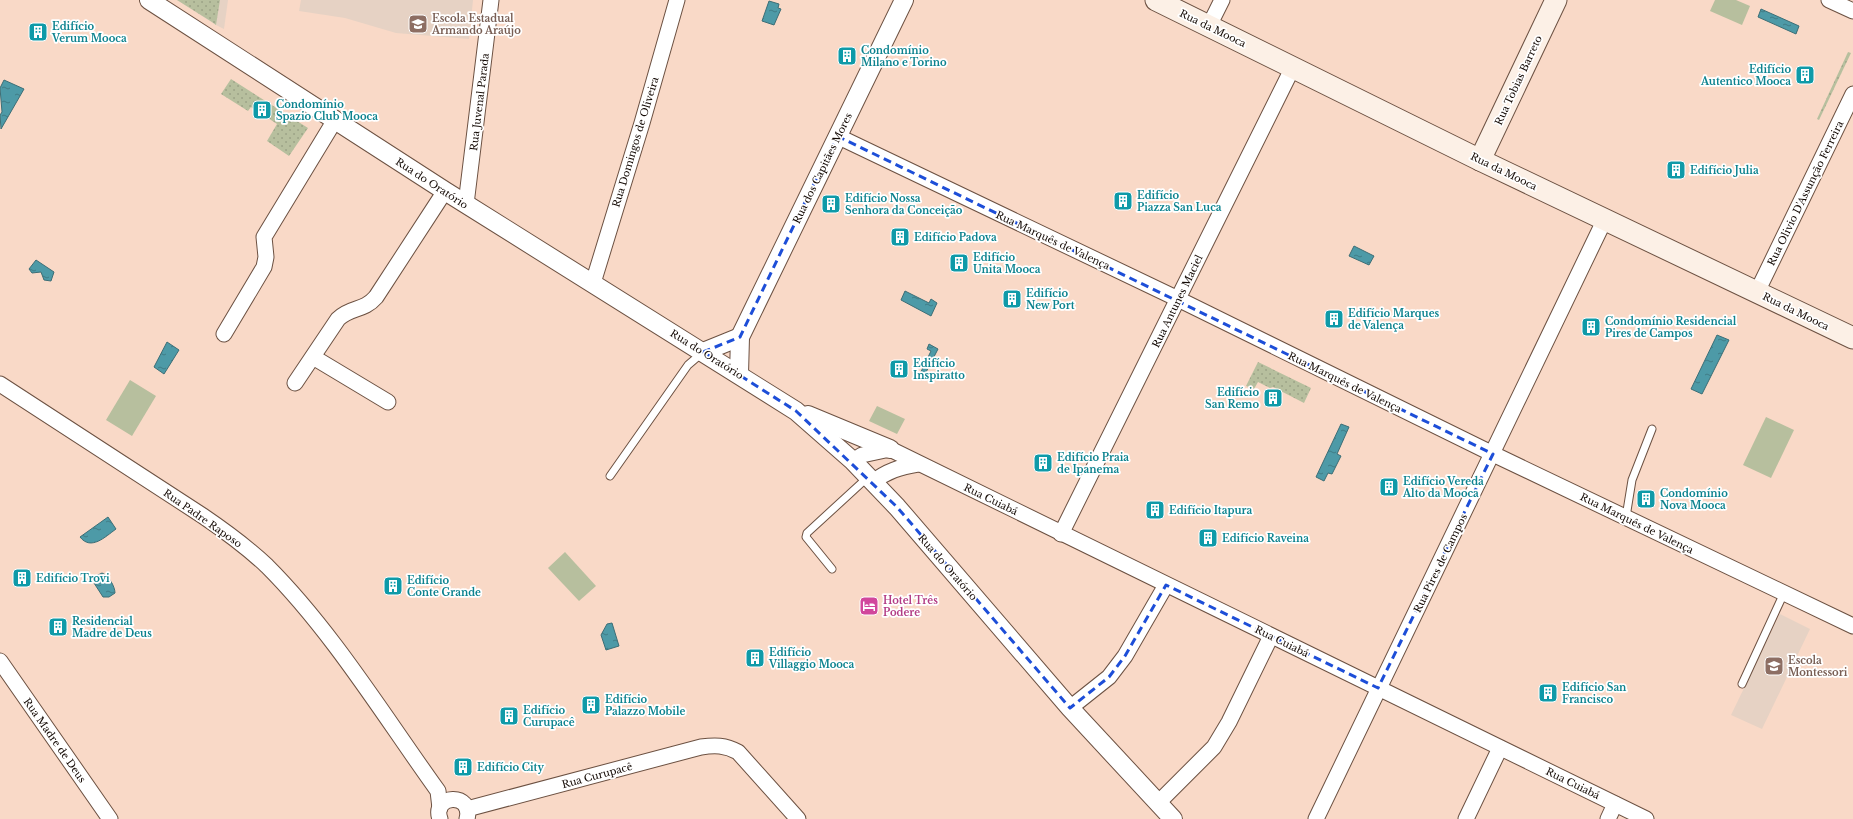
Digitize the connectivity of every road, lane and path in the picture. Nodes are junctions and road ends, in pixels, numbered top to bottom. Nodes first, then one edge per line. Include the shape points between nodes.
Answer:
1 (149, 0) edge
2 (491, 0) edge
3 (677, 0) edge
4 (904, 0) edge
5 (1156, 0) edge
6 (1222, 0) edge
7 (1556, 0) edge
8 (1829, 0) edge
9 (1853, 11) edge
10 (1209, 26) junction
11 (1293, 68) junction
12 (1853, 94) edge
13 (335, 120) junction
14 (837, 136) junction
15 (1480, 160) junction
16 (445, 191) junction
17 (466, 204) junction
18 (1604, 219) junction
19 (593, 283) junction
20 (1757, 292) junction
21 (1178, 299) junction
22 (224, 334) dead end
23 (740, 337) junction
24 (1853, 338) edge
25 (703, 352) junction
26 (313, 357) junction
27 (739, 374) junction
28 (295, 383) dead end
29 (0, 384) edge
30 (388, 402) dead end
31 (796, 411) junction
32 (1652, 429) dead end
33 (890, 449) junction
34 (1493, 454) junction
35 (853, 462) junction
36 (918, 464) junction
37 (610, 476) dead end
38 (870, 479) junction
39 (1626, 517) junction
40 (1061, 534) junction
41 (832, 569) dead end
42 (1166, 585) junction
43 (1784, 593) junction
44 (1853, 626) edge
45 (1272, 636) junction
46 (0, 661) edge
47 (1742, 684) dead end
48 (1378, 688) junction
49 (1070, 708) junction
50 (1500, 748) junction
51 (438, 791) junction
52 (454, 799) junction
53 (1158, 803) junction
54 (1615, 804) junction
55 (438, 816) edge
56 (467, 816) edge
57 (110, 819) edge
58 (798, 819) edge
59 (1172, 819) edge
60 (1316, 819) edge
61 (1466, 819) edge
62 (1608, 819) edge
63 (1646, 819) edge

1 - 13 street, Rua do Oratório
2 - 17 street, Rua Juvenal Parada
3 - 19 street, Rua Domingos de Oliveira
4 - 14 street, Rua dos Capitães Mores
5 - 10 main road, Rua da Mooca
6 - 10 street
7 - 15 main road, Rua Tobias Barreto
8 - 9 street
10 - 11 main road, Rua da Mooca
11 - 15 main road, Rua da Mooca
11 - 21 street, Rua Antunes Maciel
12 - 20 street, Rua Olivio D'Assunção Ferreira
13 - 16 street, Rua do Oratório
13 - 22 street via 266,231 263,240 266,257 264,267
14 - 21 street, Rua Marquês de Valença
14 - 23 street, Rua dos Capitães Mores
15 - 18 main road, Rua da Mooca
16 - 17 street, Rua do Oratório
16 - 26 street via 376,297 365,308 350,311 338,319
17 - 19 street, Rua do Oratório
18 - 20 main road, Rua da Mooca
18 - 34 street, Rua Pires de Campos
19 - 25 street, Rua do Oratório
20 - 24 main road, Rua da Mooca
21 - 34 street, Rua Marquês de Valença
21 - 40 street, Rua Antunes Maciel
23 - 25 street
23 - 27 street, Rua dos Capitães Mores
25 - 27 street, Rua do Oratório
25 - 37 lane via 688,365
26 - 28 street
26 - 30 street
27 - 31 street, Rua do Oratório
29 - 51 street, Rua Padre Raposo via 234,537 266,566 321,628
31 - 33 street
31 - 35 street, Rua do Oratório
32 - 39 lane via 1632,480
33 - 35 street via 862,455
33 - 36 street, Rua Cuiabá
34 - 39 street, Rua Marquês de Valença
34 - 48 street, Rua Pires de Campos
35 - 38 street, Rua do Oratório
36 - 38 street via 897,468
36 - 40 street, Rua Cuiabá
38 - 41 lane via 806,533 806,537
38 - 49 street, Rua do Oratório
39 - 43 street, Rua Marquês de Valença
40 - 42 street, Rua Cuiabá
42 - 45 street, Rua Cuiabá
42 - 49 street via 1125,656 1109,677
43 - 44 street, Rua Marquês de Valença
43 - 47 lane
45 - 48 street, Rua Cuiabá
45 - 53 street via 1214,747
46 - 57 street, Rua Madre de Deus
48 - 50 street, Rua Cuiabá
48 - 60 street, Rua Pires de Campos
49 - 53 street, Rua do Oratório
50 - 54 street, Rua Cuiabá
50 - 61 street
51 - 52 street, Rua Padre Raposo
51 - 55 street, Rua Padre Raposo
52 - 55 street via 445,801
52 - 56 street, Rua Padre Raposo via 462,802
53 - 59 street, Rua do Oratório
54 - 62 street
54 - 63 street, Rua Cuiabá
56 - 58 street, Rua Curupacê via 715,745 727,746 738,752

